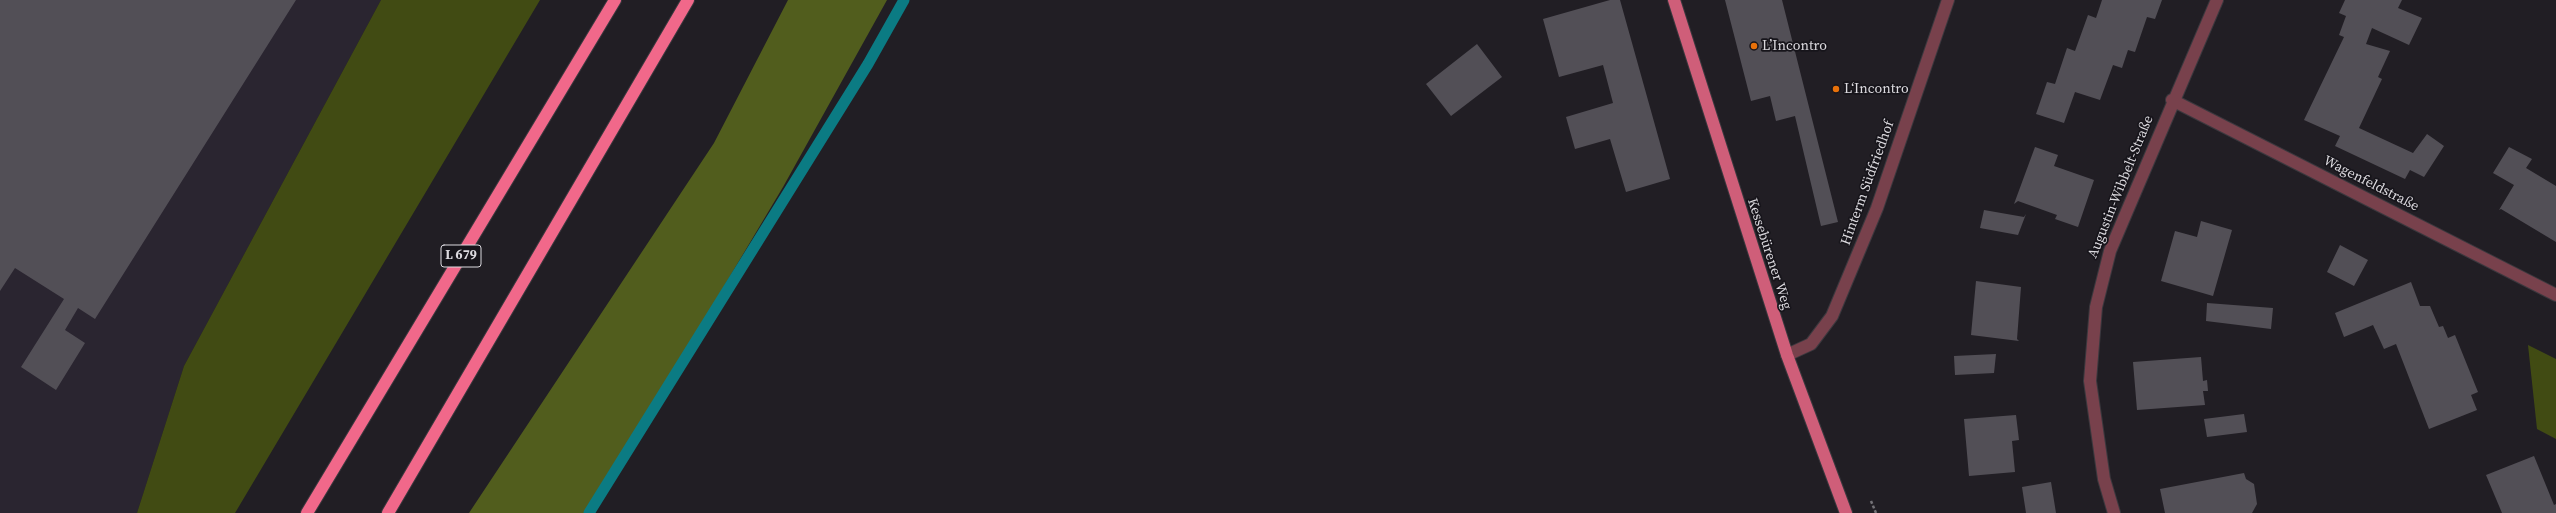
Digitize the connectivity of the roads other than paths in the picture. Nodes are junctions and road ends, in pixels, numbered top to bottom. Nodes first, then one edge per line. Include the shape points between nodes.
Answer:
1 (616, 0) edge
2 (688, 0) edge
3 (1674, 0) edge
4 (1948, 0) edge
5 (2217, 0) edge
6 (2172, 100) junction
7 (2556, 295) edge
8 (1787, 355) junction
9 (307, 513) edge
10 (388, 513) edge
11 (1846, 513) edge
12 (2114, 513) edge

1 - 9 highway, L 679
2 - 10 highway
3 - 8 main road, Kessebürener Weg
4 - 8 street, Hinterm Südfriedhof via 1877,208 1832,316 1811,344
5 - 6 street, Augustin-Wibbelt-Straße
6 - 7 street, Wagenfeldstraße
6 - 12 street, Augustin-Wibbelt-Straße via 2110,251 2096,307 2090,381 2104,479
8 - 11 main road, Kessebürener Weg

